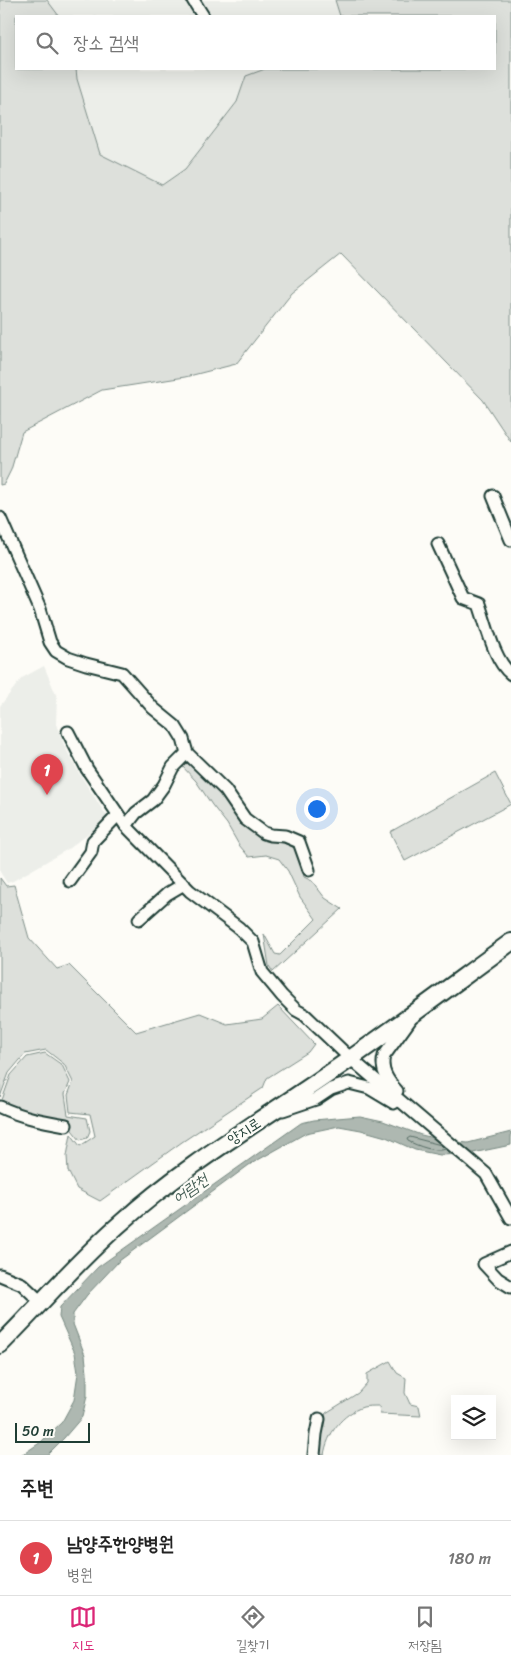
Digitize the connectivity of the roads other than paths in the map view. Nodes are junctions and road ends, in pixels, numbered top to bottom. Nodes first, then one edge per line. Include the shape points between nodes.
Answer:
1 (193, 0) edge
2 (202, 15) edge
3 (493, 496) dead end
4 (0, 518) edge
5 (511, 540) edge
6 (438, 544) dead end
7 (511, 674) edge
8 (68, 732) dead end
9 (187, 753) junction
10 (118, 815) junction
11 (126, 826) junction
12 (309, 870) dead end
13 (70, 881) dead end
14 (184, 884) junction
15 (139, 919) dead end
16 (511, 942) edge
17 (417, 1010) junction
18 (350, 1058) junction
19 (0, 1107) edge
20 (269, 1115) junction
21 (419, 1118) junction
22 (66, 1125) dead end
23 (511, 1218) edge
24 (511, 1252) edge
25 (0, 1275) edge
26 (511, 1287) edge
27 (42, 1303) junction
28 (0, 1345) edge
29 (319, 1419) dead end
30 (314, 1455) edge

1 - 2 street
3 - 5 street
4 - 9 street via 56,651 122,674 153,708 175,726
6 - 7 street via 463,598 478,604 495,650
8 - 10 street
9 - 11 street via 173,767 153,800
9 - 12 street via 225,790 255,827 264,833 299,842
10 - 11 street
10 - 13 street via 93,841 91,852
11 - 14 street
14 - 15 street via 167,894
14 - 18 street via 253,942 262,972 289,1003
16 - 17 street, 양지로
17 - 18 street, 양지로
17 - 21 street via 384,1056 382,1066 389,1082
18 - 20 street, 양지로
18 - 21 street
19 - 22 street via 15,1114
20 - 21 street via 349,1083 369,1088
20 - 27 street, 양지로 via 159,1190 89,1252
21 - 23 street via 486,1174
24 - 26 street via 484,1264
25 - 27 street via 22,1284
27 - 28 street, 양지로
29 - 30 street

